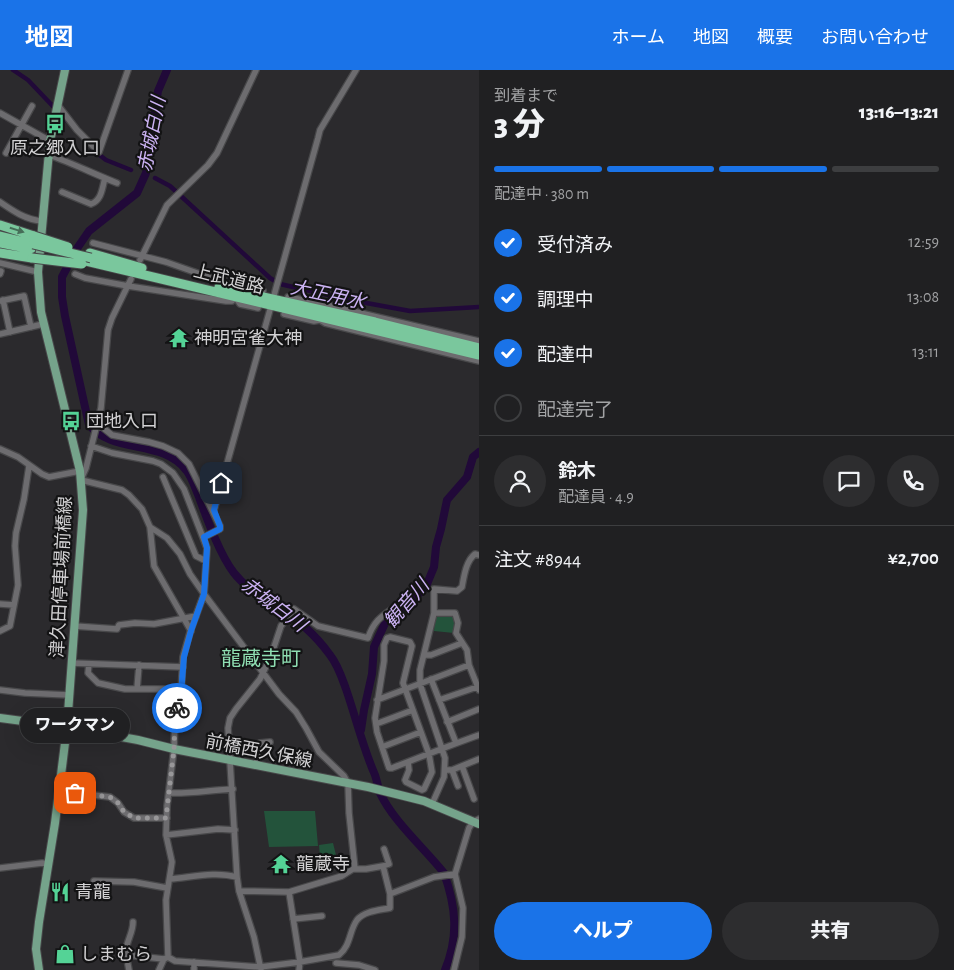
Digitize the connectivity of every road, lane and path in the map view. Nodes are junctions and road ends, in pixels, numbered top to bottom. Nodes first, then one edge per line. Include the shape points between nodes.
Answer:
1 (65, 70) edge
2 (128, 70) edge
3 (256, 70) edge
4 (356, 70) edge
5 (32, 106) dead end
6 (56, 107) junction
7 (1, 115) edge
8 (22, 125) junction
9 (50, 141) junction
10 (6, 153) dead end
11 (49, 155) junction
12 (105, 178) junction
13 (117, 182) dead end
14 (62, 192) dead end
15 (0, 202) edge
16 (42, 221) junction
17 (0, 225) edge
18 (0, 236) edge
19 (0, 243) edge
20 (94, 243) dead end
21 (33, 247) junction
22 (0, 253) edge
23 (142, 258) junction
24 (87, 259) junction
25 (0, 263) edge
26 (38, 272) junction
27 (75, 274) dead end
28 (130, 275) junction
29 (128, 286) junction
30 (226, 287) junction
31 (262, 291) dead end
32 (236, 295) junction
33 (288, 296) dead end
34 (1, 301) edge
35 (272, 303) junction
36 (258, 308) dead end
37 (318, 312) junction
38 (284, 314) dead end
39 (44, 324) junction
40 (31, 327) junction
41 (10, 332) junction
42 (0, 334) edge
43 (479, 341) edge
44 (479, 348) edge
45 (479, 355) edge
46 (479, 361) edge
47 (97, 423) junction
48 (92, 444) junction
49 (0, 449) edge
50 (29, 466) junction
51 (80, 477) junction
52 (163, 477) dead end
53 (214, 510) junction
54 (150, 527) junction
55 (204, 536) junction
56 (479, 555) edge
57 (206, 561) junction
58 (204, 594) junction
59 (406, 598) dead end
60 (0, 604) edge
61 (14, 605) junction
62 (434, 612) junction
63 (196, 616) junction
64 (184, 620) junction
65 (74, 626) junction
66 (0, 631) edge
67 (191, 631) junction
68 (462, 643) junction
69 (424, 655) junction
70 (71, 663) junction
71 (88, 664) junction
72 (138, 665) junction
73 (469, 665) junction
74 (183, 667) junction
75 (263, 671) junction
76 (431, 679) junction
77 (420, 684) junction
78 (138, 688) junction
79 (478, 688) edge
80 (182, 689) junction
81 (0, 690) edge
82 (404, 690) junction
83 (69, 695) junction
84 (377, 700) junction
85 (439, 700) junction
86 (479, 709) edge
87 (412, 710) junction
88 (0, 718) edge
89 (447, 722) junction
90 (376, 724) junction
91 (66, 727) junction
92 (421, 732) junction
93 (479, 735) edge
94 (270, 742) dead end
95 (456, 743) junction
96 (382, 747) junction
97 (442, 748) junction
98 (174, 749) junction
99 (429, 754) junction
100 (479, 759) edge
101 (231, 760) junction
102 (408, 762) junction
103 (256, 765) junction
104 (462, 766) junction
105 (448, 770) junction
106 (348, 783) junction
107 (458, 786) dead end
108 (233, 789) junction
109 (59, 791) junction
110 (169, 794) junction
111 (474, 799) dead end
112 (432, 804) junction
113 (166, 818) junction
114 (477, 822) edge
115 (235, 830) junction
116 (166, 835) junction
117 (384, 849) dead end
118 (49, 864) junction
119 (383, 866) junction
120 (0, 868) edge
121 (355, 869) junction
122 (454, 874) junction
123 (237, 877) junction
124 (170, 879) junction
125 (94, 880) dead end
126 (167, 888) junction
127 (239, 890) junction
128 (289, 892) junction
129 (390, 894) junction
130 (322, 916) dead end
131 (293, 919) junction
132 (133, 922) dead end
133 (126, 955) junction
134 (334, 956) junction
135 (166, 958) junction
136 (194, 962) junction
137 (300, 962) junction
138 (336, 967) edge
139 (260, 969) edge
140 (39, 970) edge
141 (129, 970) edge
142 (160, 970) edge
143 (194, 970) edge
144 (299, 970) edge
145 (375, 970) edge
146 (454, 970) edge

1 - 6 main road, 津久田停車場前橋線
2 - 6 street via 99,152
3 - 23 street via 217,153 167,204
4 - 35 street via 320,130
5 - 8 street
6 - 9 main road, 津久田停車場前橋線
7 - 8 street
8 - 9 street
8 - 10 street
9 - 11 main road, 津久田停車場前橋線
11 - 12 street
11 - 16 main road, 津久田停車場前橋線
12 - 13 street
12 - 14 street via 101,197 91,204
15 - 16 street via 20,215
16 - 26 main road, 津久田停車場前橋線
17 -> 21 highway
18 - 21 highway, 上武道路
19 - 21 highway, 上武道路
20 - 23 street
21 - 22 highway
21 - 24 highway, 上武道路, bridge
21 - 24 highway, bridge
23 - 30 street via 220,281
24 - 28 highway, 上武道路
24 - 30 highway, 上武道路
25 - 26 street
26 - 39 main road, 津久田停車場前橋線
27 - 29 street
28 - 29 street
28 - 32 highway, 上武道路
29 - 32 street via 226,301 232,301
29 - 47 street via 108,330
30 - 31 street via 232,284
30 - 32 highway, 上武道路
32 - 35 highway, 上武道路
32 - 36 street via 239,303
33 - 37 street via 308,301
34 - 40 street via 24,296
34 - 41 street
35 - 37 highway, 上武道路
35 - 53 street
37 - 38 street via 314,320
37 - 43 street via 318,303
37 - 44 highway, 上武道路 via 384,324
37 - 45 highway, 上武道路
37 - 46 street via 325,323
39 - 40 street
39 - 51 main road, 津久田停車場前橋線
40 - 41 street
41 - 42 street
47 - 48 street
47 - 53 street via 112,435 149,442 178,453 189,464
48 - 51 street via 86,468
48 - 55 street via 112,453 148,460 174,473
49 - 50 street
50 - 51 street via 49,476
50 - 61 street via 16,533 18,585
51 - 54 street via 122,490 142,509
51 - 65 main road, 津久田停車場前橋線 via 83,510
52 - 57 street via 196,556
53 - 55 street via 220,529
54 - 58 street via 167,538 180,554
54 - 64 street via 154,566
55 - 57 street
56 - 62 street via 472,556 462,587 457,591 434,589
57 - 58 street
58 - 63 street
58 - 75 street
59 - 75 street via 372,626 368,638 318,626 294,609 282,625
60 - 61 street
61 - 66 street via 10,626
62 - 68 street via 455,612 456,633
62 - 69 street
63 - 64 street
63 - 67 street
64 - 65 street via 124,624 117,629
64 - 67 street
65 - 70 main road, 津久田停車場前橋線
67 - 74 street
68 - 69 street
68 - 73 street via 467,650
69 - 77 street
70 - 71 street
70 - 83 main road, 津久田停車場前橋線
71 - 72 street
71 - 78 street via 88,673 98,683 125,689
72 - 74 street
72 - 78 street
73 - 76 street
73 - 79 street
74 - 80 street
75 - 101 street via 230,718
75 - 106 street via 301,720 320,752
76 - 77 street
76 - 85 street
77 - 82 street
77 - 97 street
78 - 80 street
79 - 85 street
80 - 98 street via 175,717
81 - 83 street
82 - 84 street
82 - 84 street via 412,646 410,642 390,637 384,645
82 - 87 street
83 - 91 main road, 津久田停車場前橋線
84 - 90 street
85 - 89 street
86 - 89 street
87 - 90 street
87 - 92 street
88 - 91 main road, 前橋西久保線
89 - 95 street
90 - 96 street
91 - 98 main road, 前橋西久保線
91 - 109 main road, 津久田停車場前橋線
92 - 96 street
92 - 99 street
93 - 95 street
94 - 103 street via 260,743
95 - 97 street
96 - 102 street via 389,768
97 - 99 street
97 - 105 street
98 - 101 main road, 前橋西久保線
98 - 110 street
99 - 102 street
99 - 102 street via 432,772 422,790 406,782
100 - 104 street
101 - 103 main road, 前橋西久保線
101 - 108 street
103 - 106 main road, 前橋西久保線
104 - 105 street
104 - 111 street
105 - 107 street
105 - 112 street
106 - 112 main road, 前橋西久保線
106 - 121 street
108 - 110 street
108 - 115 street
109 - 113 street via 110,797 134,818
109 - 118 main road, 津久田停車場前橋線
110 - 113 street
112 - 114 main road, 前橋西久保線
113 - 116 street
114 - 122 street via 469,828
115 - 116 street
115 - 123 street
116 - 124 street via 172,862
117 - 119 street via 389,864
118 - 120 street
118 - 140 main road, 津久田停車場前橋線 via 36,949
119 - 121 street
119 - 129 street
121 - 128 street
122 - 129 street via 434,877
122 - 146 street via 463,908 462,937
123 - 124 street via 211,874
123 - 127 street
124 - 126 street
125 - 126 street
126 - 135 street
127 - 128 street
127 - 139 street
128 - 131 street
129 - 134 street via 390,908 372,911 358,919 344,950
130 - 131 street
131 - 137 street
132 - 133 street
133 - 135 street
133 - 141 street
134 - 137 street
134 - 138 street
135 - 136 street
135 - 142 street
136 - 139 street
136 - 143 street
137 - 139 street
137 - 144 street
138 - 145 street via 359,965

